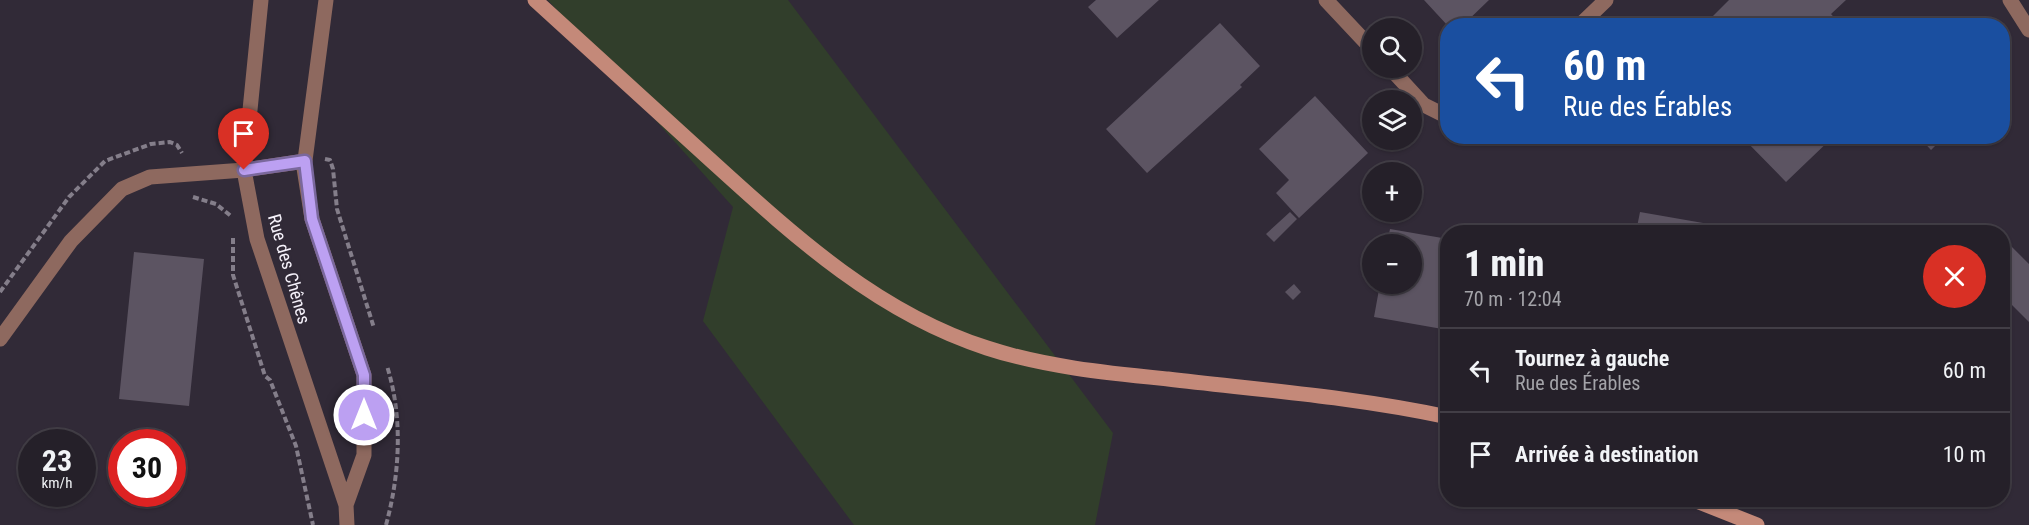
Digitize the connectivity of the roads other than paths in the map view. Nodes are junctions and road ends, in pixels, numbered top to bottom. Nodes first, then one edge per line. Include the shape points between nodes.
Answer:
1 (261, 0) edge
2 (326, 0) edge
3 (535, 0) edge
4 (1326, 0) edge
5 (1606, 0) edge
6 (2010, 0) edge
7 (1587, 18) edge
8 (2029, 30) edge
9 (1362, 38) edge
10 (1399, 78) edge
11 (1440, 113) edge
12 (305, 161) junction
13 (244, 170) junction
14 (0, 339) edge
15 (1440, 416) edge
16 (346, 505) junction
17 (1712, 507) edge
18 (347, 525) edge
19 (1757, 525) edge

1 - 13 street, Rue des Chênes
2 - 12 street, Rue des Chênes
3 - 15 street via 802,242 850,280 949,334 1043,362 1356,400
4 - 9 street
5 - 7 street
6 - 8 street
10 - 11 street via 1424,105
12 - 13 street
12 - 16 street, Rue des Chênes via 312,219 364,375 364,455
13 - 14 street via 150,177 122,189 71,242
13 - 16 street, Rue des Chênes via 257,239
16 - 18 street, Rue des Chênes
17 - 19 street

